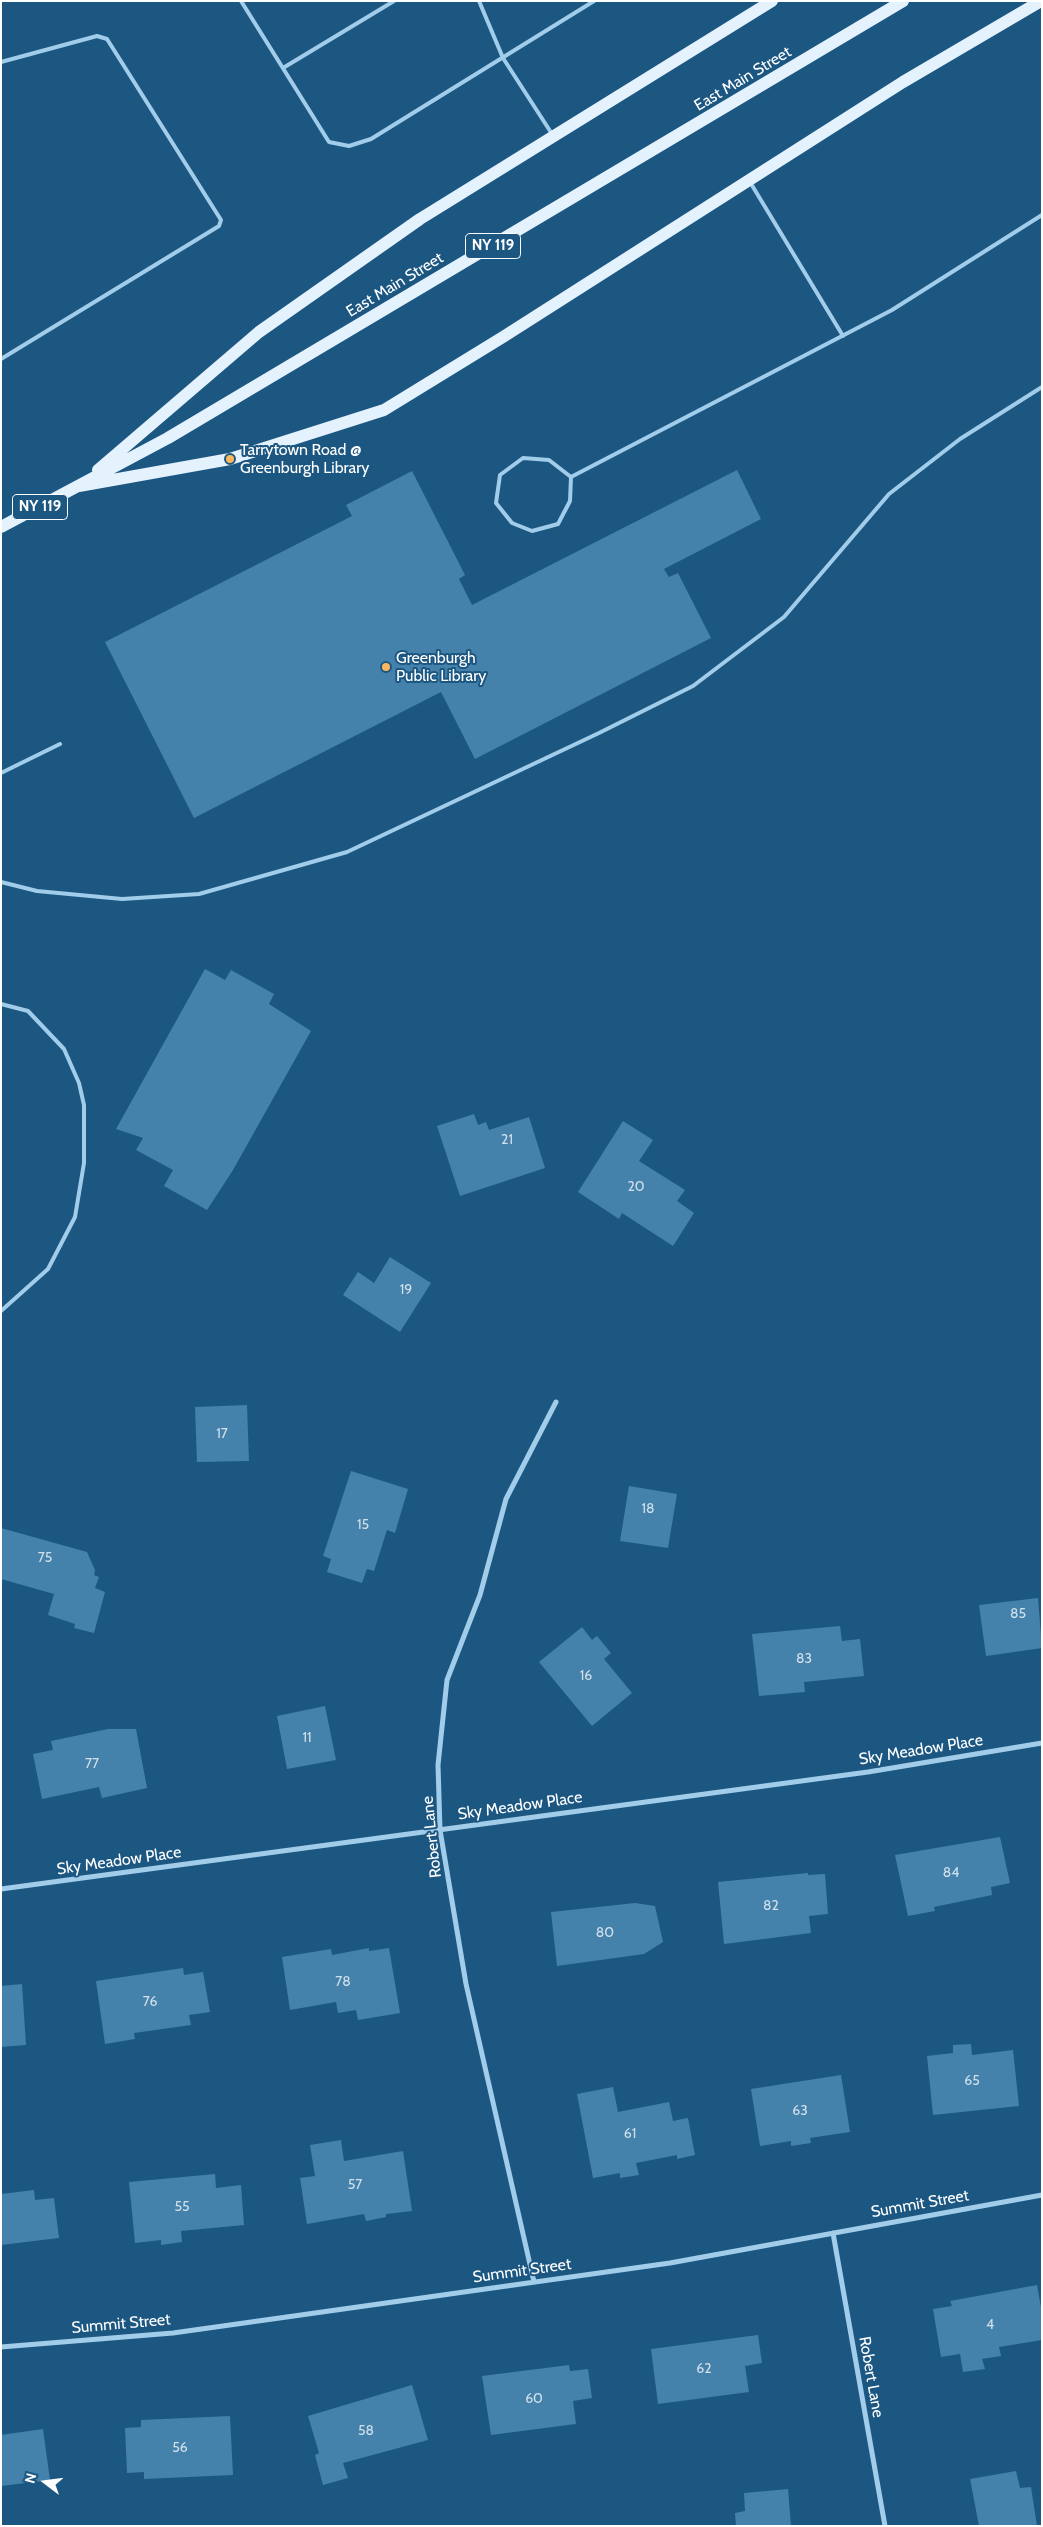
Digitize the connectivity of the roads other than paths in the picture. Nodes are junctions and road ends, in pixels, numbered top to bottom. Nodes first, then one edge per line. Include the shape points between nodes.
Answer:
1 (241, 1) edge
2 (394, 1) edge
3 (479, 1) edge
4 (594, 1) edge
5 (772, 1) edge
6 (903, 1) edge
7 (1042, 1) edge
8 (503, 58) junction
9 (1, 62) edge
10 (282, 68) junction
11 (554, 136) junction
12 (749, 180) junction
13 (1042, 216) edge
14 (844, 336) junction
15 (1, 359) edge
16 (1042, 387) edge
17 (571, 476) junction
18 (80, 486) junction
19 (1, 527) edge
20 (60, 744) dead end
21 (1, 773) edge
22 (1, 882) edge
23 (1, 1004) edge
24 (1, 1312) edge
25 (556, 1402) dead end
26 (1042, 1743) edge
27 (440, 1830) junction
28 (1, 1889) edge
29 (1042, 2195) edge
30 (833, 2233) junction
31 (534, 2282) junction
32 (1, 2346) edge
33 (885, 2526) edge

1 - 10 lane
2 - 10 lane
3 - 8 lane
4 - 8 lane
5 - 11 main road
6 - 18 main road, East Main Street / NY 119 via 168,438
7 - 12 main road via 902,82
8 - 10 lane via 372,139 349,146 329,142
8 - 11 lane
9 - 15 lane via 97,36 108,39 222,220 219,226
11 - 18 main road via 420,219 259,332
12 - 14 lane
12 - 18 main road via 384,410 230,459
13 - 14 lane via 892,310
14 - 17 lane
16 - 22 lane via 960,439 889,494 784,617 693,686 599,733 347,852 200,894 122,899 37,891
17 - 17 lane via 549,460 523,458 500,475 496,503 512,523 532,531 558,524 570,501
18 - 19 main road, East Main Street / NY 119
20 - 21 lane
23 - 24 lane via 28,1011 64,1048 79,1083 84,1105 84,1162 75,1217 48,1269
25 - 27 street, Robert Lane via 506,1499 480,1595 447,1680 438,1765
26 - 27 street, Sky Meadow Place via 868,1772
27 - 28 street, Sky Meadow Place
27 - 31 street, Robert Lane via 466,1984
29 - 30 street, Summit Street
30 - 31 street, Summit Street via 670,2263
30 - 33 street, Robert Lane
31 - 32 street, Summit Street via 174,2332

